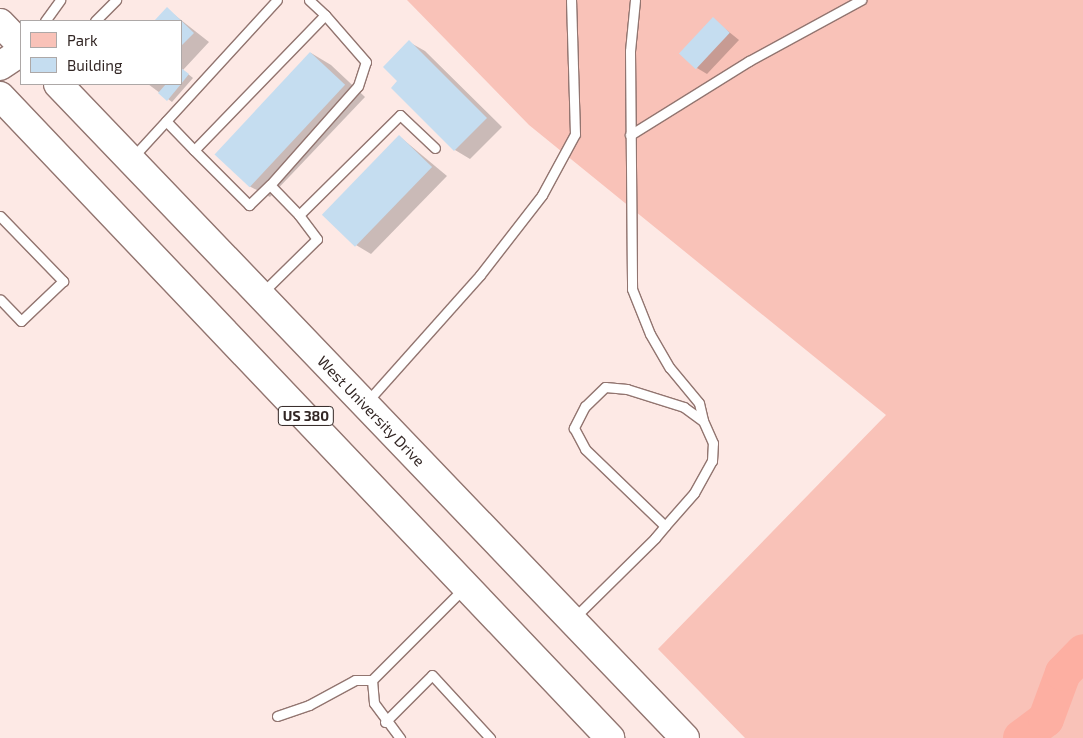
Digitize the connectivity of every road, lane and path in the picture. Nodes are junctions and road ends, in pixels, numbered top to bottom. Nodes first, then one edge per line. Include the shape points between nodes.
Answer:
1 (60, 0) edge
2 (116, 0) edge
3 (277, 0) edge
4 (309, 0) edge
5 (571, 0) edge
6 (635, 0) edge
7 (861, 0) edge
8 (324, 15) junction
9 (46, 20) edge
10 (95, 20) edge
11 (0, 23) edge
12 (20, 44) edge
13 (20, 53) edge
14 (0, 66) edge
15 (59, 85) edge
16 (0, 96) edge
17 (166, 121) junction
18 (630, 135) junction
19 (435, 148) dead end
20 (194, 150) junction
21 (131, 159) junction
22 (270, 184) junction
23 (299, 215) junction
24 (0, 216) edge
25 (260, 295) junction
26 (0, 299) edge
27 (364, 404) junction
28 (703, 421) junction
29 (665, 526) junction
30 (465, 587) junction
31 (572, 620) junction
32 (372, 680) junction
33 (277, 716) dead end
34 (385, 722) junction
35 (400, 738) edge
36 (490, 738) edge
37 (610, 738) edge
38 (685, 738) edge

1 - 9 lane
2 - 10 lane
3 - 17 lane
4 - 8 lane
5 - 27 lane via 575,134 542,195 480,275
6 - 18 lane
7 - 18 lane via 749,61
8 - 20 lane
8 - 22 lane via 366,62 358,86
11 - 12 highway
13 - 14 highway
15 - 21 highway, West University Drive / US 380
16 - 30 highway, US 380
17 - 20 lane
17 - 21 lane
18 - 28 lane via 632,288 650,334 670,368 699,403
19 - 23 lane via 400,115
20 - 22 lane via 249,205
21 - 25 highway, West University Drive / US 380
22 - 23 lane
23 - 25 lane via 317,239
24 - 26 lane via 63,281 21,320
25 - 27 highway, West University Drive / US 380
27 - 31 highway, West University Drive / US 380
28 - 29 lane via 713,443 712,461 694,493
28 - 29 lane via 684,408 627,389 605,388 585,406 574,428 585,449
29 - 31 lane
30 - 32 lane
30 - 37 highway, US 380
31 - 38 highway, West University Drive / US 380
32 - 33 lane via 349,682 309,705
32 - 34 lane via 374,703
34 - 35 lane
34 - 36 lane via 432,675

